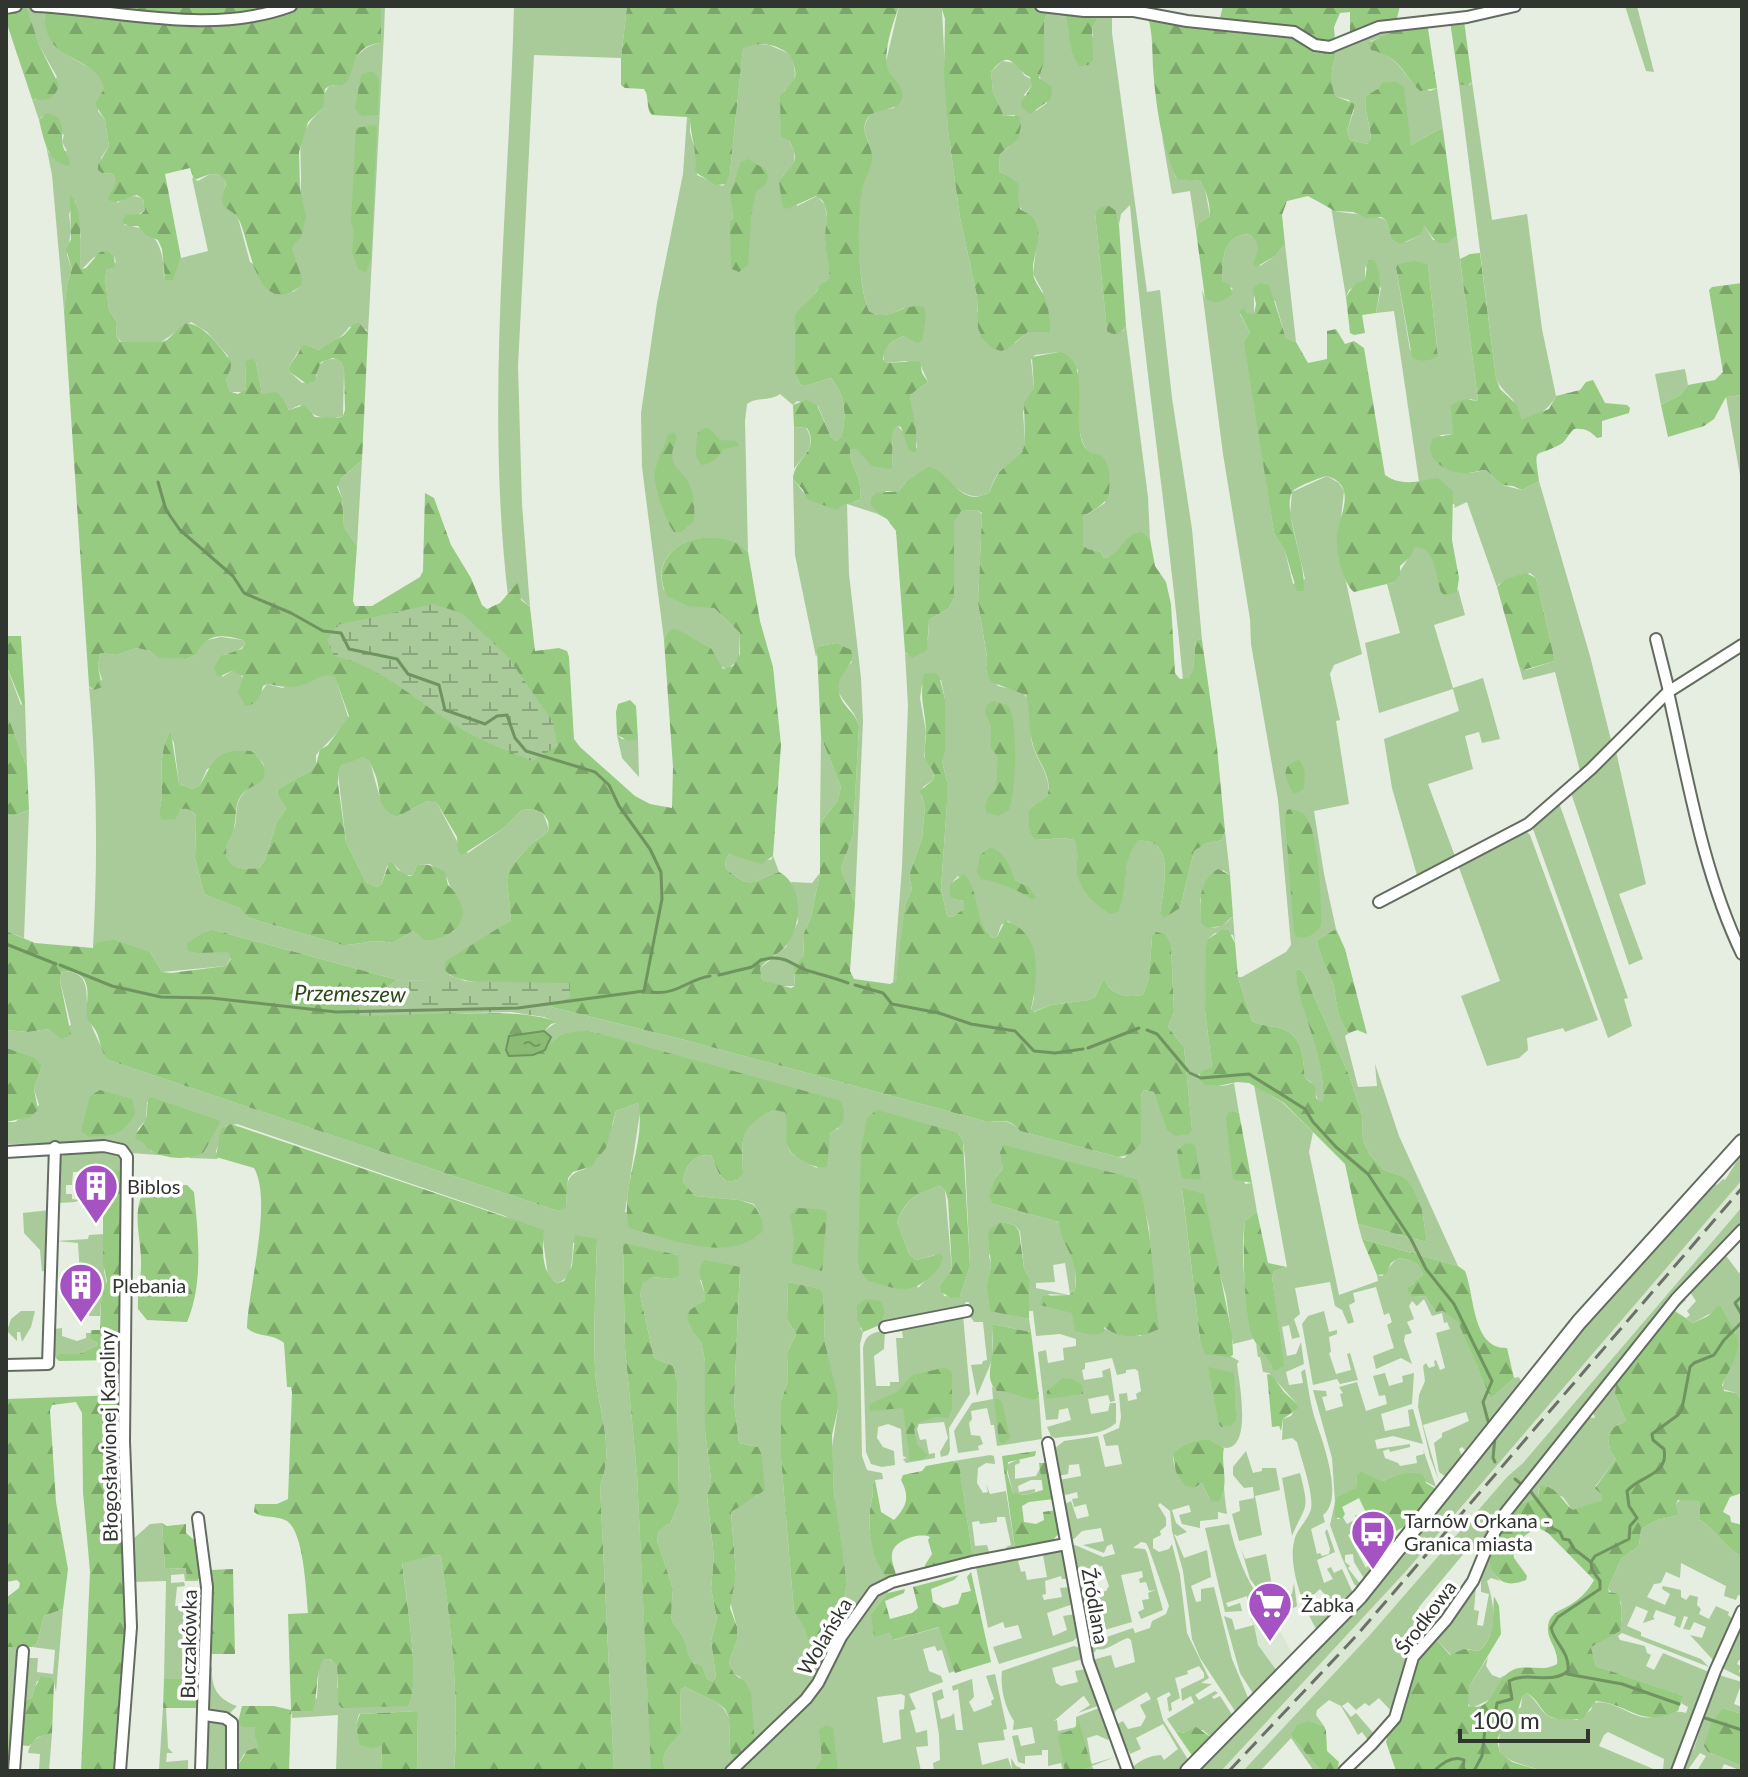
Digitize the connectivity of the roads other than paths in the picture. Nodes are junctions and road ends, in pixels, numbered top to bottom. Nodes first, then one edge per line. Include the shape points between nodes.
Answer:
1 (16, 6) edge
2 (36, 6) edge
3 (291, 6) edge
4 (1041, 6) edge
5 (1515, 6) edge
6 (6, 8) edge
7 (1656, 639) dead end
8 (1742, 645) edge
9 (1669, 692) junction
10 (1379, 902) dead end
11 (1742, 954) edge
12 (1742, 1142) edge
13 (55, 1147) junction
14 (6, 1152) edge
15 (1742, 1230) edge
16 (967, 1311) dead end
17 (885, 1327) dead end
18 (6, 1365) edge
19 (1048, 1443) dead end
20 (198, 1518) dead end
21 (1066, 1544) junction
22 (1742, 1611) edge
23 (23, 1651) dead end
24 (205, 1715) junction
25 (14, 1771) edge
26 (120, 1771) edge
27 (201, 1771) edge
28 (232, 1771) edge
29 (731, 1771) edge
30 (1128, 1771) edge
31 (1188, 1771) edge
32 (1344, 1771) edge
33 (1677, 1771) edge

1 - 6 street
2 - 3 street via 204,19 250,18
4 - 5 street via 1134,11 1294,32 1330,47 1379,27
7 - 9 street
8 - 9 street
9 - 10 street via 1528,824
9 - 11 street via 1700,829 1725,916
12 - 31 street via 1579,1322 1360,1596
13 - 14 street
13 - 18 street via 48,1364
13 - 26 street, Błogosławionej Karoliny via 122,1150 128,1165 124,1441 131,1627
15 - 32 street, Środkowa via 1676,1299 1506,1512 1473,1581 1413,1657 1395,1718
16 - 17 street
19 - 21 street, Źródlana
20 - 24 street, Buczakówka via 207,1578
21 - 29 street, Wolańska via 972,1562 874,1591 806,1699
21 - 30 street, Źródlana via 1088,1661
22 - 33 street
23 - 25 street
24 - 27 street, Buczakówka
24 - 28 street via 232,1723

